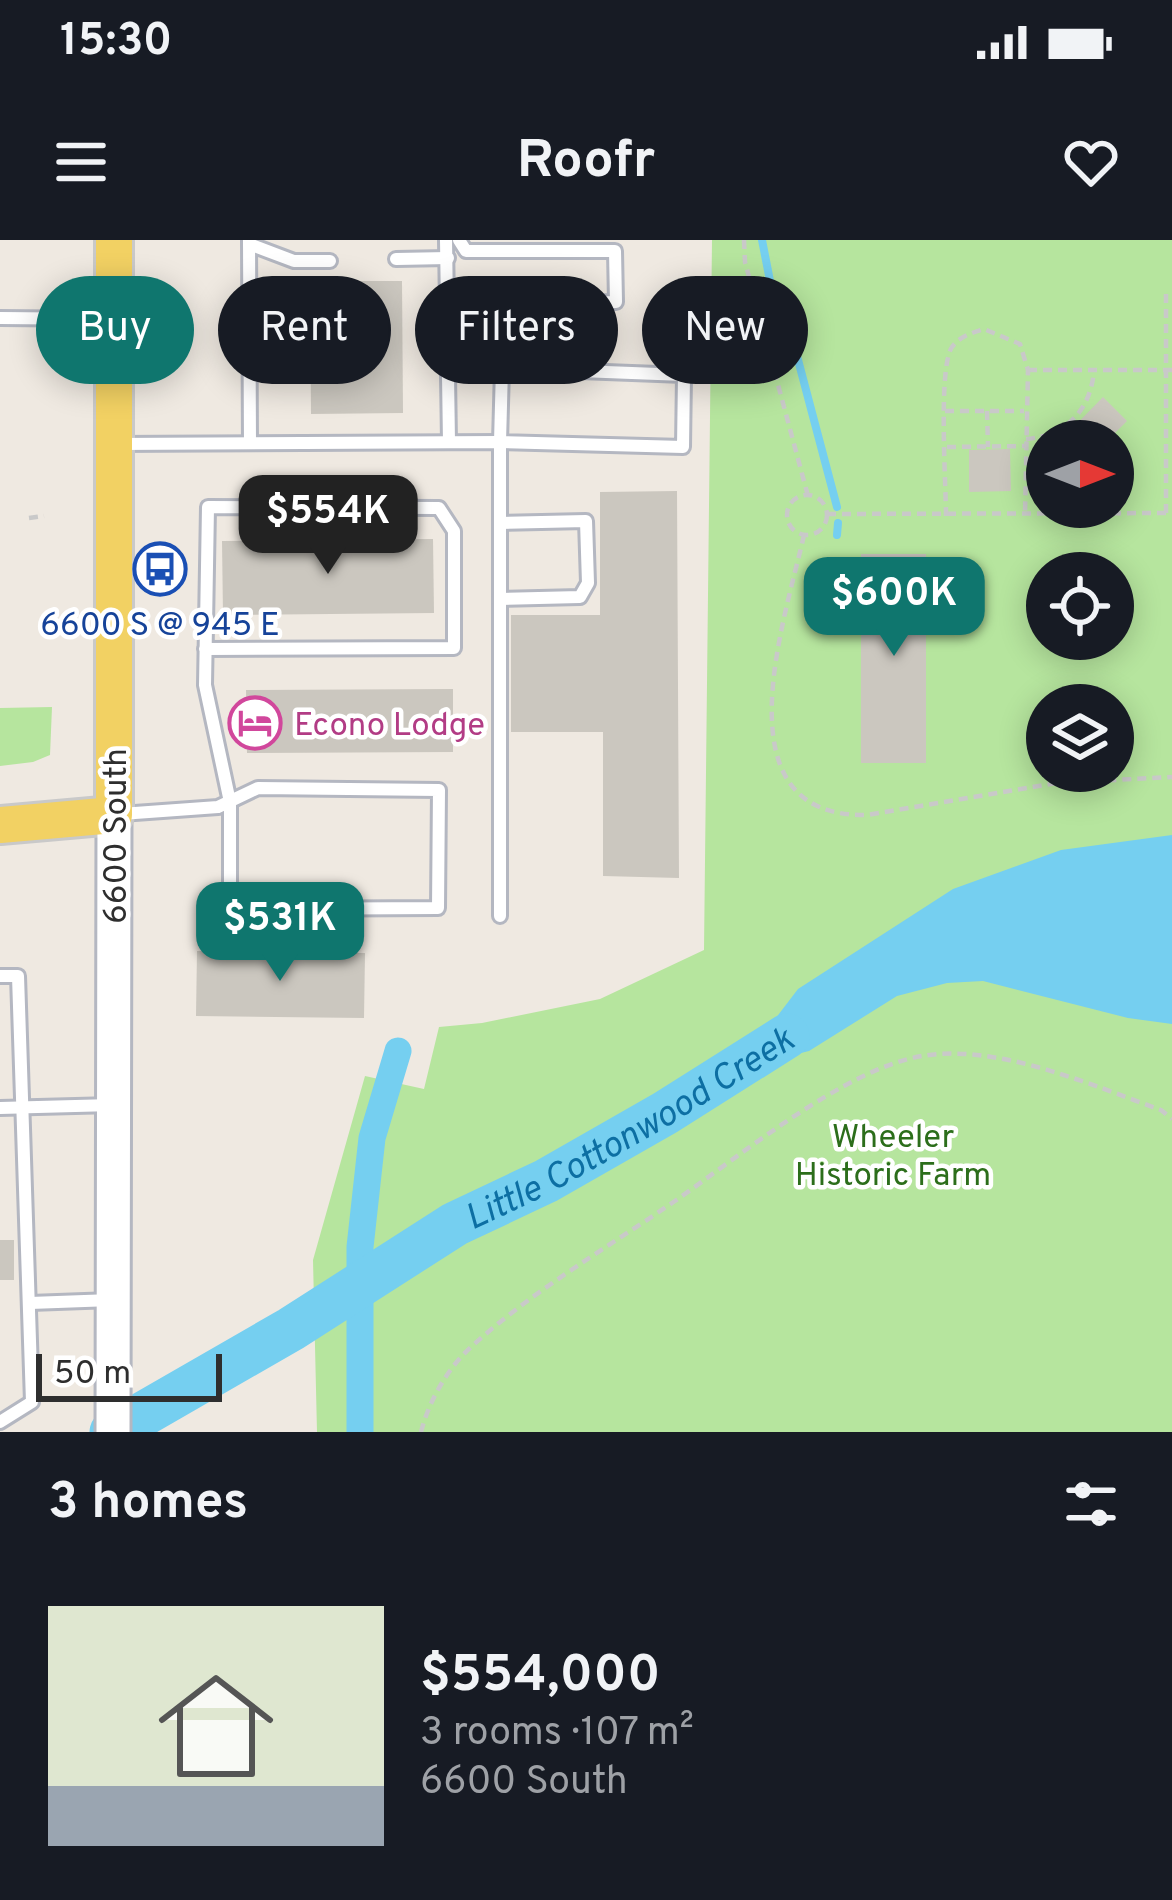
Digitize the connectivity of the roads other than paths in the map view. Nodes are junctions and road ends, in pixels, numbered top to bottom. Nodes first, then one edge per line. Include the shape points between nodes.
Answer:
1 (114, 240) edge
2 (446, 240) edge
3 (459, 240) edge
4 (249, 242) edge
5 (448, 258) junction
6 (396, 259) dead end
7 (330, 261) dead end
8 (114, 276) edge
9 (448, 276) edge
10 (615, 276) edge
11 (0, 318) edge
12 (36, 318) edge
13 (115, 384) edge
14 (449, 384) edge
15 (449, 442) junction
16 (500, 442) junction
17 (250, 443) junction
18 (115, 444) junction
19 (500, 523) junction
20 (500, 599) junction
21 (205, 649) junction
22 (230, 802) junction
23 (114, 815) junction
24 (0, 825) edge
25 (500, 916) dead end
26 (0, 976) edge
27 (114, 1105) junction
28 (0, 1108) edge
29 (26, 1109) junction
30 (113, 1300) junction
31 (30, 1303) junction
32 (113, 1418) edge
33 (0, 1422) edge

1 - 8 main road, 6600 South
2 - 5 lane
3 - 10 lane via 466,251 615,251
4 - 7 lane via 294,261
4 - 17 lane
5 - 6 lane
5 - 9 lane
11 - 12 lane
13 - 18 main road, 6600 South
14 - 15 lane
15 - 16 lane
15 - 17 lane
16 - 16 lane via 683,447 684,375 502,368
16 - 19 lane
17 - 18 lane
18 - 23 main road, 6600 South
19 - 20 lane
19 - 20 lane via 586,521 588,583 580,597
20 - 25 lane
21 - 21 lane via 208,507 439,508 454,531 454,648
21 - 22 lane
22 - 22 lane via 258,788 439,790 438,908 230,909
22 - 23 lane
23 - 24 main road
23 - 27 main road, 6600 South
26 - 29 lane via 18,976
27 - 29 lane
27 - 30 main road, 6600 South
28 - 29 lane
29 - 31 lane
30 - 31 lane
30 - 32 main road, 6600 South
31 - 33 lane via 32,1402

